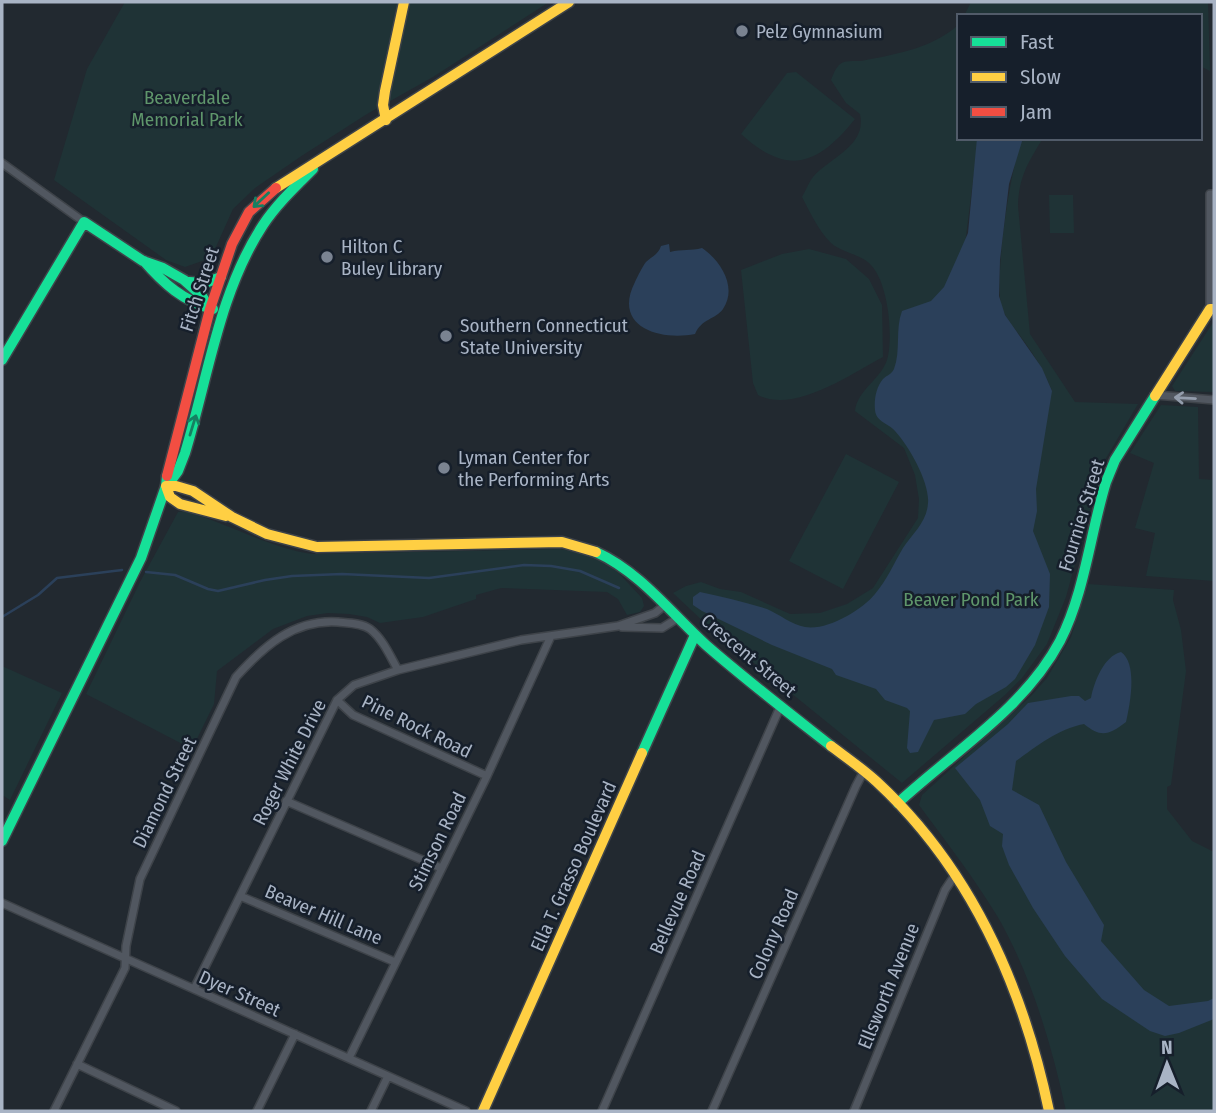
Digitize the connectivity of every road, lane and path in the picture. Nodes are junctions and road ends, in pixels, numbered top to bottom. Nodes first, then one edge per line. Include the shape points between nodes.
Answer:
1 (404, 2) edge
2 (569, 2) edge
3 (386, 120) junction
4 (338, 148) junction
5 (2, 163) edge
6 (1212, 194) edge
7 (84, 222) junction
8 (143, 261) junction
9 (221, 277) junction
10 (184, 280) junction
11 (210, 309) junction
12 (1212, 309) edge
13 (223, 312) junction
14 (2, 360) edge
15 (1156, 395) junction
16 (1214, 400) edge
17 (166, 486) junction
18 (230, 516) junction
19 (665, 605) junction
20 (678, 618) junction
21 (618, 626) junction
22 (695, 635) junction
23 (551, 636) junction
24 (398, 670) junction
25 (337, 701) junction
26 (781, 705) junction
27 (864, 771) junction
28 (486, 776) junction
29 (286, 801) junction
30 (898, 803) junction
31 (2, 841) edge
32 (441, 868) junction
33 (955, 875) junction
34 (240, 895) junction
35 (2, 903) edge
36 (125, 958) junction
37 (395, 962) junction
38 (194, 989) junction
39 (295, 1034) junction
40 (349, 1059) junction
41 (77, 1064) junction
42 (388, 1076) junction
43 (54, 1111) edge
44 (176, 1111) edge
45 (257, 1111) edge
46 (371, 1111) edge
47 (466, 1111) edge
48 (483, 1111) edge
49 (602, 1111) edge
50 (712, 1111) edge
51 (853, 1111) edge
52 (1049, 1111) edge

1 - 3 main road via 385,91
2 - 3 main road, Fitch Street
3 - 4 main road, Fitch Street
4 -> 9 main road, Fitch Street via 259,200 241,225
4 - 13 main road, Fitch Street via 301,180 260,228 238,268
5 - 7 street
6 - 12 street, Fournier Street
7 - 8 main road
7 - 14 main road
8 - 10 main road
8 - 11 main road via 186,299
9 - 10 main road via 199,285
9 - 11 main road, Fitch Street
10 - 11 main road
11 - 13 main road
11 - 17 main road, Fitch Street
12 - 15 main road, Fournier Street
17 -> 13 main road, Fitch Street via 176,476 183,455
16 -> 15 street
15 - 30 main road, Fournier Street via 1107,477 1071,612 1052,653 1024,690
17 - 18 main road, Crescent Street via 186,486
17 - 18 main road, Crescent Street via 170,497 180,504
17 - 31 main road, Fitch Street via 130,581
18 - 19 main road, Crescent Street via 280,540 312,547 573,544 619,562
19 - 20 main road, Crescent Street
19 - 21 street, Roger White Drive
20 - 21 street, Roger White Drive via 656,629
20 - 22 main road, Crescent Street
21 - 23 street, Roger White Drive
22 - 26 main road, Crescent Street
22 - 48 main road, Ella T. Grasso Boulevard
23 - 24 street, Roger White Drive via 521,639
23 - 28 street, Stimson Road
24 - 25 street, Roger White Drive via 354,685
24 - 36 street, Diamond Street via 381,639 368,628 351,623 321,623 293,630 259,652 236,677 139,879
25 - 28 street, Pine Rock Road via 353,715
25 - 29 street, Roger White Drive
26 - 27 main road, Crescent Street
26 - 49 street, Bellevue Road
27 - 30 main road, Crescent Street
27 - 50 street, Colony Road
28 - 32 street, Stimson Road
29 - 32 street
29 - 34 street, Roger White Drive
30 - 33 main road, Crescent Street
32 - 37 street, Stimson Road
33 - 51 street, Ellsworth Avenue
33 - 52 main road, Crescent Street via 981,915 1022,1005
34 - 37 street, Beaver Hill Lane
34 - 38 street, Roger White Drive
35 - 36 street, Dyer Street
36 - 38 street, Dyer Street
36 - 41 street, Diamond Street via 121,977
37 - 40 street, Stimson Road
38 - 39 street, Dyer Street
39 - 40 street, Dyer Street
39 - 45 street
40 - 42 street, Dyer Street
41 - 43 street, Diamond Street
41 - 44 street
42 - 46 street
42 - 47 street, Dyer Street

